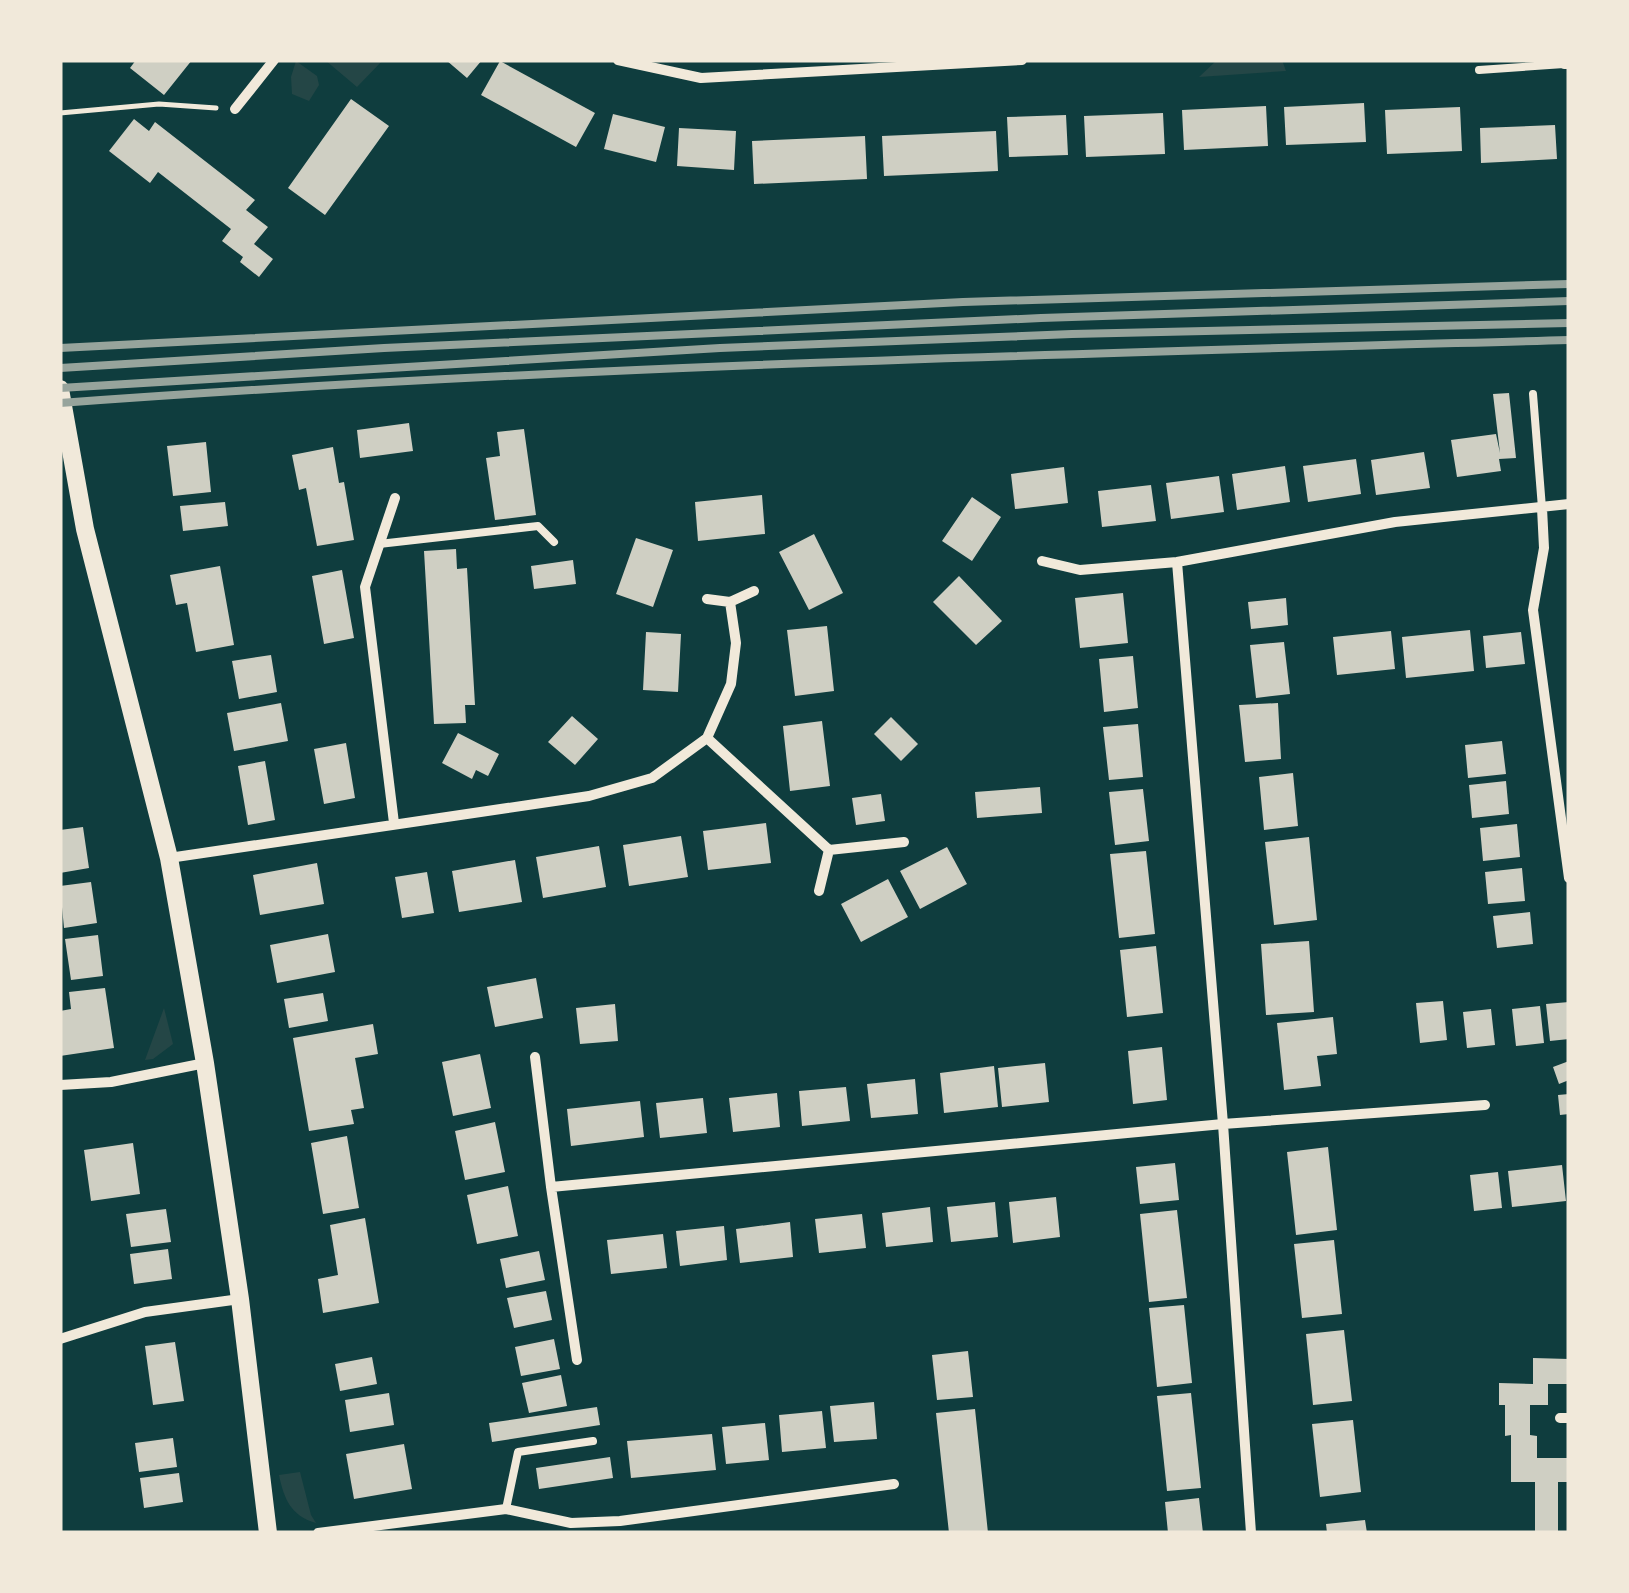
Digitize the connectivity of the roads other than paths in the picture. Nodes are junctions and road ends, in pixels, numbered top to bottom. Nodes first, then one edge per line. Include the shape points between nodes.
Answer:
1 (274, 60) edge
2 (618, 60) edge
3 (1022, 60) edge
4 (1566, 64) edge
5 (1480, 70) dead end
6 (234, 109) road end
7 (60, 389) edge
8 (1533, 394) dead end
9 (395, 498) dead end
10 (1569, 504) edge
11 (1542, 508) junction
12 (554, 542) dead end
13 (379, 544) junction
14 (1042, 561) dead end
15 (1176, 562) junction
16 (754, 591) dead end
17 (707, 599) dead end
18 (730, 602) junction
19 (707, 738) junction
20 (1564, 810) edge
21 (394, 822) junction
22 (904, 842) dead end
23 (829, 850) junction
24 (168, 858) junction
25 (1569, 878) edge
26 (819, 892) dead end
27 (535, 1058) dead end
28 (205, 1063) junction
29 (60, 1085) edge
30 (1485, 1105) dead end
31 (1222, 1124) junction
32 (550, 1187) junction
33 (240, 1299) junction
34 (60, 1339) edge
35 (577, 1360) dead end
36 (593, 1441) dead end
37 (894, 1484) dead end
38 (506, 1510) junction
39 (572, 1528) edge
40 (268, 1533) edge
41 (318, 1533) edge
42 (1252, 1533) edge

1 - 6 street
2 - 3 street via 701,78
4 - 5 lane
7 - 24 street via 85,529
8 - 11 lane
9 - 13 street
10 - 11 street
11 - 15 street via 1395,522
11 - 20 street via 1544,548 1533,610
12 - 13 lane via 538,526
13 - 21 street via 365,587
14 - 15 street via 1080,570
15 - 31 street
16 - 18 street
17 - 18 street
18 - 19 street via 736,643 731,684
19 - 21 street via 652,778 605,791
19 - 23 street
20 - 25 street
21 - 24 street
22 - 23 street
23 - 26 street
24 - 28 street
27 - 32 street
28 - 29 street
28 - 33 street
30 - 31 street
31 - 32 street
31 - 42 street
32 - 35 street
33 - 34 street via 146,1312
33 - 40 street
36 - 38 lane via 518,1452
37 - 39 street
38 - 39 street
38 - 41 street

